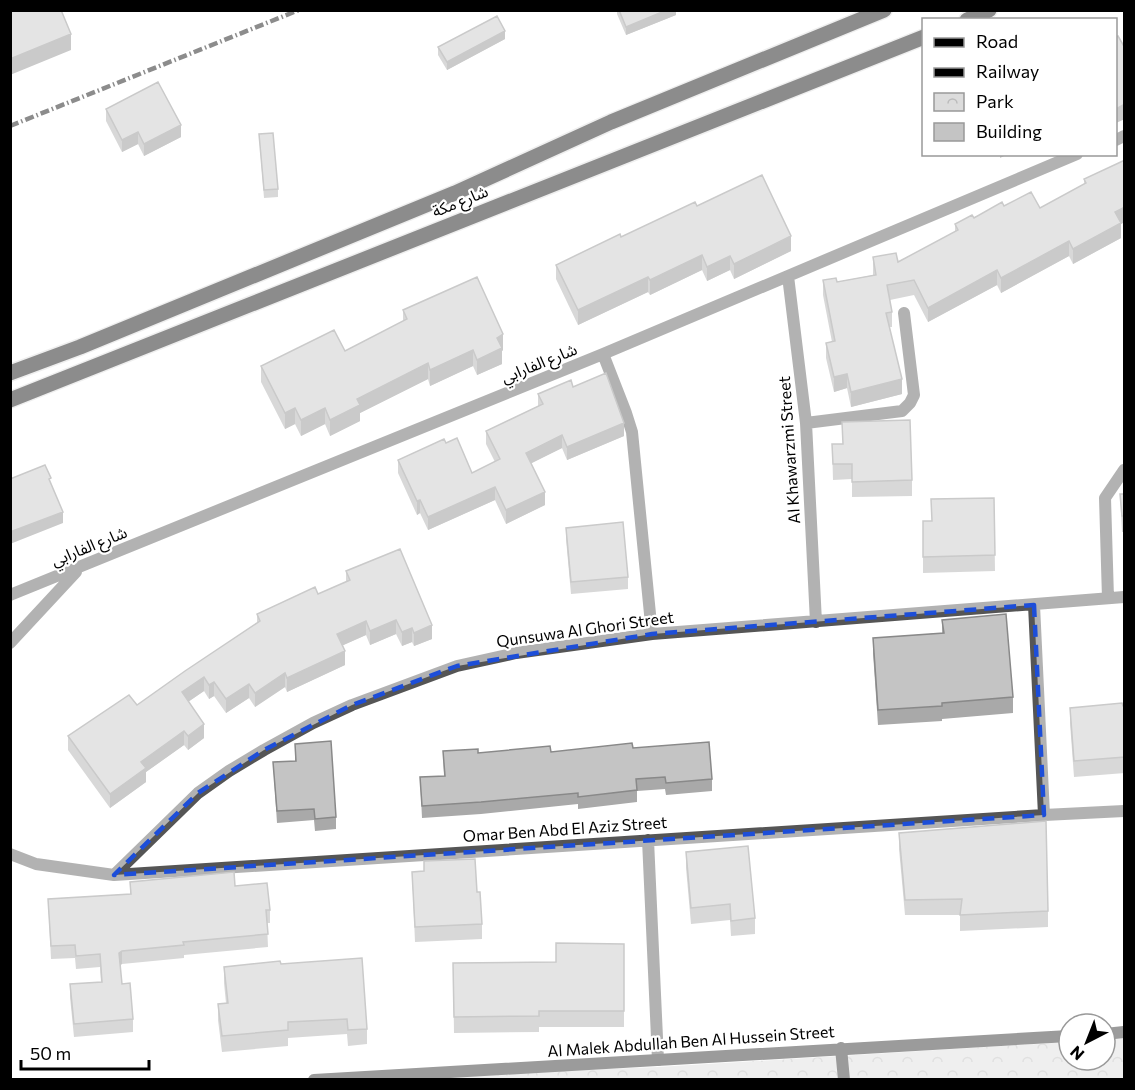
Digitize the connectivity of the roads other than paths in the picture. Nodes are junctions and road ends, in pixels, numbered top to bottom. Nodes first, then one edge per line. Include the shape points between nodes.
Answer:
1 (884, 10) edge
2 (989, 10) edge
3 (971, 18) edge
4 (922, 38) edge
5 (1072, 156) edge
6 (788, 276) junction
7 (904, 313) dead end
8 (603, 354) junction
9 (10, 373) edge
10 (10, 400) edge
11 (807, 423) junction
12 (1125, 470) edge
13 (79, 568) junction
14 (10, 595) edge
15 (1125, 597) edge
16 (1108, 598) junction
17 (1034, 605) junction
18 (816, 622) junction
19 (652, 634) junction
20 (10, 643) edge
21 (1125, 811) edge
22 (1044, 815) junction
23 (648, 840) junction
24 (10, 854) edge
25 (114, 875) junction
26 (1057, 1037) edge
27 (842, 1048) junction
28 (658, 1060) junction
29 (314, 1080) edge
30 (844, 1080) edge

1 - 9 main road, شارع مكة via 611,122 444,197
2 - 3 main road
4 - 10 main road, شارع مكة
5 - 6 street, شارع الفارابي
6 - 8 street, شارع الفارابي
6 - 11 street, Al Khawarzmi Street
7 - 11 street via 914,395 910,404 902,411
8 - 13 street, شارع الفارابي
8 - 19 street via 632,432
11 - 18 street, Al Khawarzmi Street
12 - 16 street via 1105,498
13 - 14 street, شارع الفارابي
13 - 20 street
15 - 16 street, Qunsuwa Al Ghori Street
16 - 17 street, Qunsuwa Al Ghori Street
17 - 18 street, Qunsuwa Al Ghori Street
17 - 22 street
18 - 19 street, Qunsuwa Al Ghori Street
19 - 25 street, Qunsuwa Al Ghori Street via 516,653 457,666 352,705 229,771 198,794
21 - 22 street, Omar Ben Abd El Aziz Street
22 - 23 street, Omar Ben Abd El Aziz Street
23 - 25 street, Omar Ben Abd El Aziz Street
23 - 28 street
24 - 25 street, Omar Ben Abd El Aziz Street via 36,864
26 - 27 main road, Al Malek Abdullah Ben Al Hussein Street
27 - 28 main road, Al Malek Abdullah Ben Al Hussein Street
27 - 30 main road
28 - 29 main road, Al Malek Abdullah Ben Al Hussein Street

